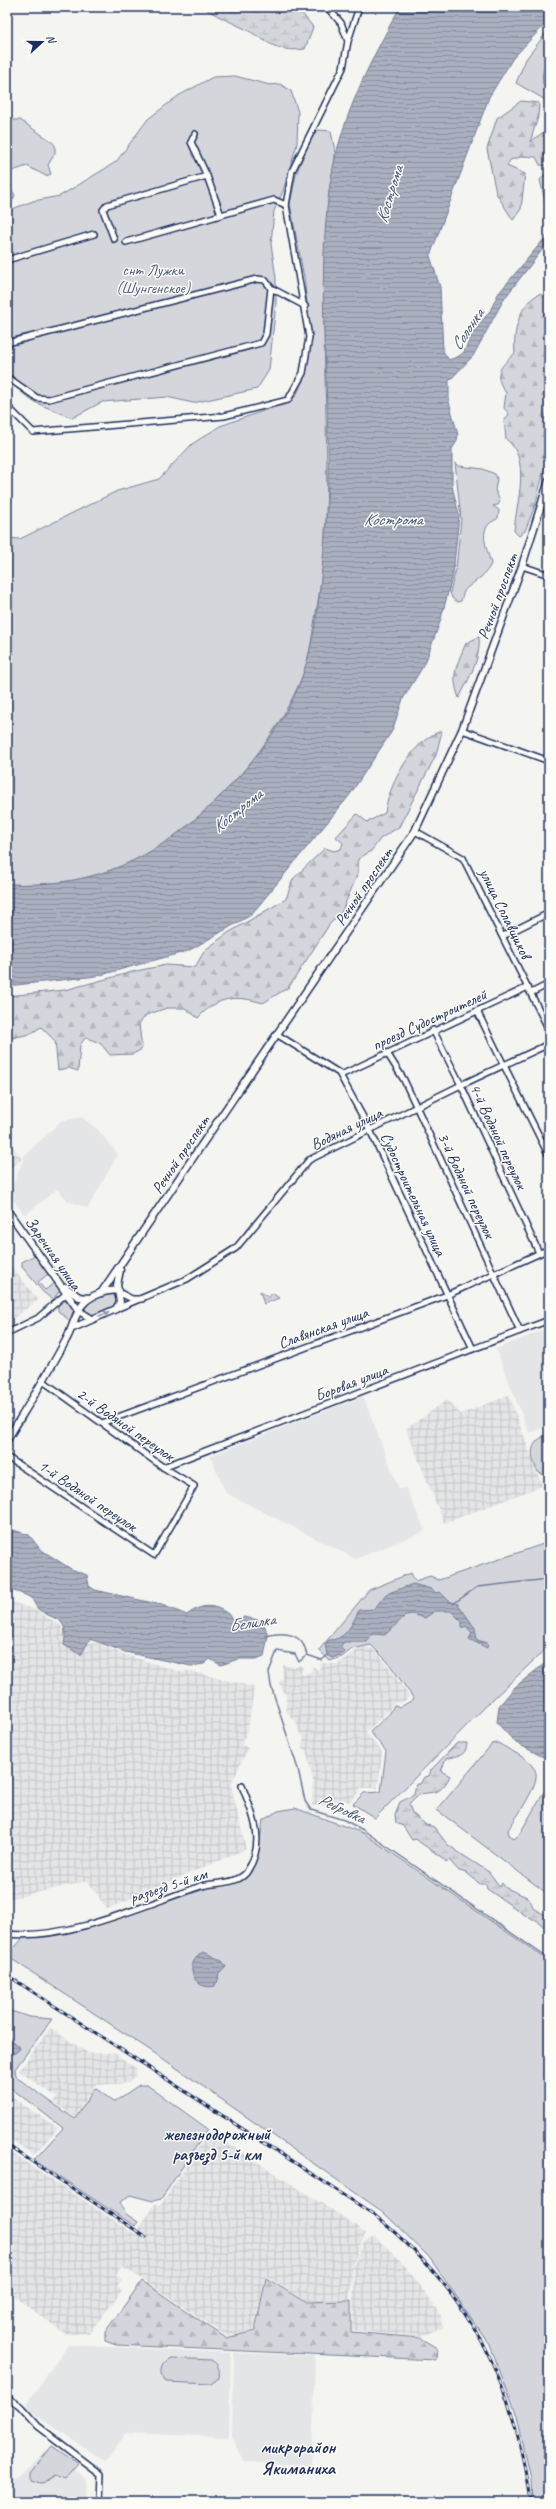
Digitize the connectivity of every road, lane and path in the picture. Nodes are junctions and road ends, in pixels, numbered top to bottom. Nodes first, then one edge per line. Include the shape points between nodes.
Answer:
1 (327, 7) edge
2 (359, 7) edge
3 (348, 41) junction
4 (195, 134) dead end
5 (207, 176) junction
6 (286, 205) junction
7 (222, 215) junction
8 (94, 234) dead end
9 (114, 239) dead end
10 (126, 242) dead end
11 (7, 260) edge
12 (271, 288) junction
13 (305, 306) junction
14 (7, 343) edge
15 (7, 377) edge
16 (7, 406) edge
17 (549, 480) edge
18 (522, 566) junction
19 (549, 575) edge
20 (462, 730) junction
21 (549, 761) edge
22 (415, 831) junction
23 (549, 913) edge
24 (503, 936) junction
25 (549, 984) edge
26 (528, 987) junction
27 (531, 993) junction
28 (477, 1011) junction
29 (432, 1030) junction
30 (549, 1030) edge
31 (278, 1035) junction
32 (549, 1044) edge
33 (387, 1053) junction
34 (505, 1064) junction
35 (341, 1075) junction
36 (461, 1085) junction
37 (417, 1107) junction
38 (370, 1130) junction
39 (549, 1156) edge
40 (7, 1210) edge
41 (549, 1249) edge
42 (540, 1253) junction
43 (121, 1267) junction
44 (494, 1274) junction
45 (64, 1286) junction
46 (119, 1292) junction
47 (67, 1293) junction
48 (101, 1293) junction
49 (447, 1295) junction
50 (89, 1298) junction
51 (143, 1299) junction
52 (116, 1309) junction
53 (80, 1311) junction
54 (92, 1319) junction
55 (549, 1320) edge
56 (73, 1328) junction
57 (520, 1331) junction
58 (7, 1333) edge
59 (473, 1349) junction
60 (44, 1381) junction
61 (102, 1423) junction
62 (7, 1440) edge
63 (7, 1457) edge
64 (163, 1467) junction
65 (194, 1486) joint
66 (242, 1786) dead end
67 (7, 1934) edge
68 (7, 2397) edge
69 (100, 2502) edge

1 - 3 street via 341,23
2 - 3 street
3 - 6 street via 343,68 292,172
4 - 5 street via 191,142
5 - 7 street
5 - 9 street via 107,204 102,210
6 - 7 street via 274,200
6 - 13 street
7 - 10 street
8 - 11 street
12 - 13 street
12 - 14 street via 265,280 257,279
12 - 15 street via 266,334 261,343 49,399 37,398
13 - 16 street via 309,337 303,373 288,400 224,416 33,432
17 - 18 street, Речной проспект
18 - 19 street
18 - 20 street, Речной проспект
20 - 21 street
20 - 22 street, Речной проспект
22 - 24 street, улица Сплавщиков via 463,858
22 - 31 street, Речной проспект
23 - 24 street
24 - 26 street, улица Сплавщиков
25 - 27 street
26 - 27 street, улица Сплавщиков
26 - 28 street, проезд Судостроителей
27 - 30 street, улица Сплавщиков
28 - 29 street, проезд Судостроителей
28 - 34 street
29 - 33 street, проезд Судостроителей
29 - 36 street, 4-й Водяной переулок
31 - 35 street, Судостроительная улица
31 - 43 street, Речной проспект
32 - 34 street, Водяная улица
33 - 35 street, проезд Судостроителей
33 - 37 street, 3-й Водяной переулок
34 - 36 street, Водяная улица
34 - 39 street
35 - 38 street, Судостроительная улица
36 - 37 street, Водяная улица
36 - 42 street, 4-й Водяной переулок
37 - 38 street, Водяная улица
37 - 44 street, 3-й Водяной переулок
38 - 49 street, Судостроительная улица
38 - 51 street, Водяная улица via 309,1160 236,1248 187,1278
40 - 45 street, Заречная улица
41 - 42 street, Славянская улица
42 - 44 street, Славянская улица
43 - 46 street via 118,1278
43 - 48 street, Речной проспект
44 - 49 street, Славянская улица
44 - 57 street, 3-й Водяной переулок
45 - 47 street, Заречная улица
45 - 50 street via 79,1297
46 - 48 street
46 - 51 street via 132,1299
46 - 52 street via 120,1302
47 - 53 street, Заречная улица
47 - 58 street via 38,1318
48 - 50 street
49 - 59 street, Судостроительная улица
49 - 61 street, Славянская улица
50 - 53 street
51 - 52 street, Водяная улица
54 -> 52 street
53 - 54 street
53 - 56 street
54 - 56 street
55 - 57 street, Боровая улица
56 - 60 street
57 - 59 street, Боровая улица
59 - 64 street, Боровая улица
60 - 61 street, 2-й Водяной переулок
60 - 62 street
61 - 64 street, 2-й Водяной переулок
63 - 65 street, 1-й Водяной переулок via 154,1555
64 - 65 street, 2-й Водяной переулок
66 - 67 street, разъезд 5-й км via 258,1828 254,1856 243,1876 203,1885 85,1924 31,1935
68 - 69 street via 20,2406 38,2426 101,2474

